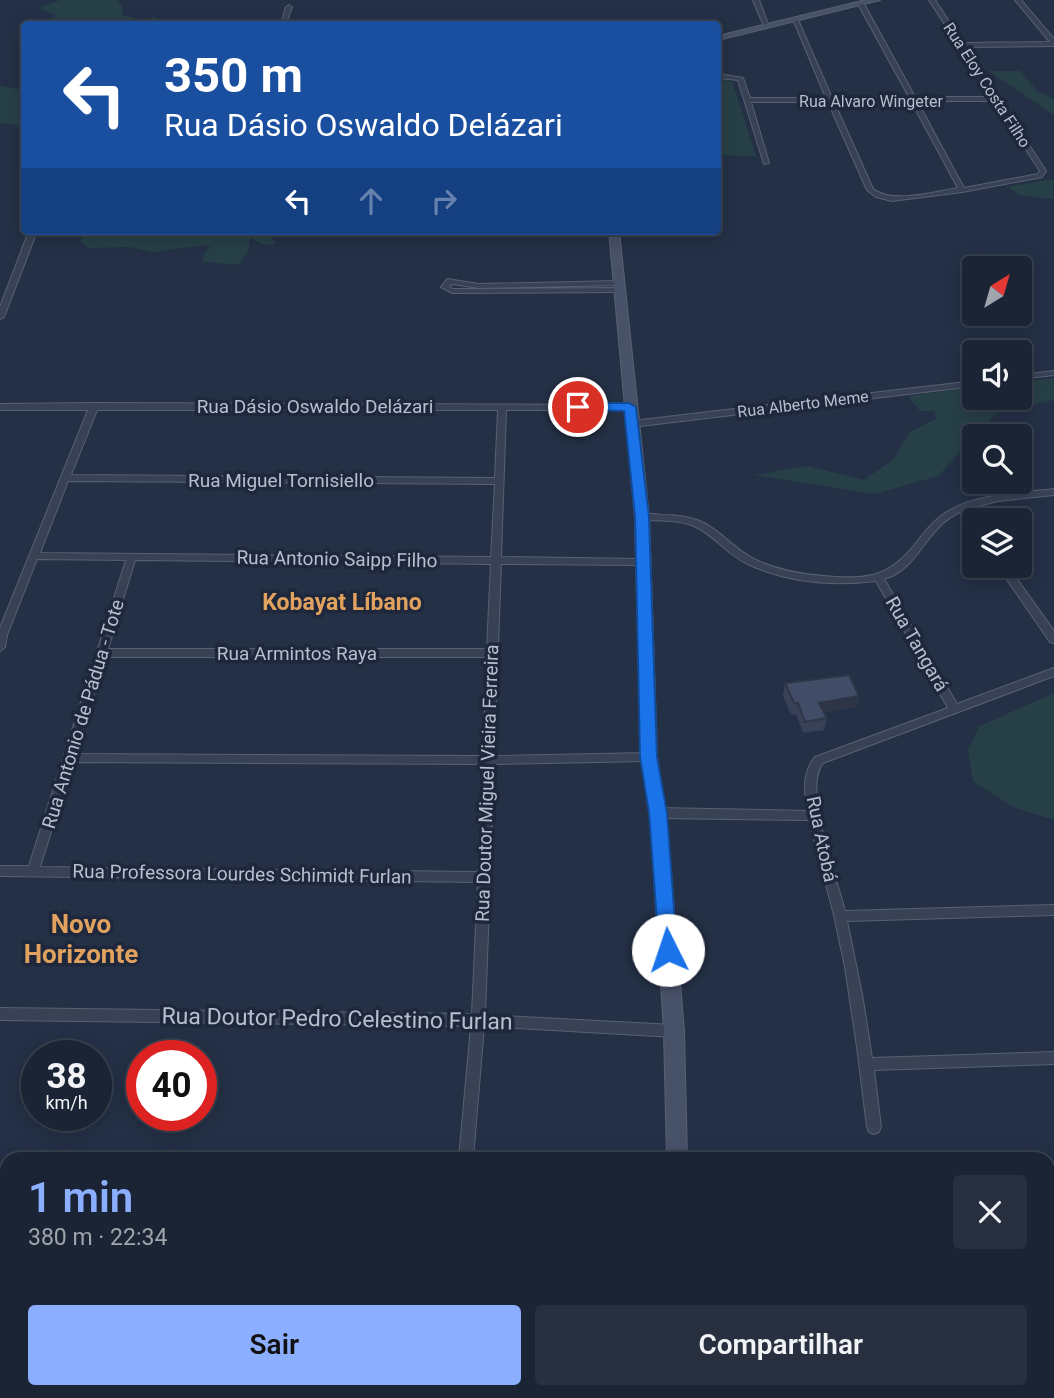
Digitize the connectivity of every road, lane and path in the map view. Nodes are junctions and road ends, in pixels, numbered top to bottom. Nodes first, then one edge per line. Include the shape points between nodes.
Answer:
1 (756, 0) edge
2 (876, 0) edge
3 (932, 0) edge
4 (1018, 0) edge
5 (861, 4) junction
6 (289, 6) dead end
7 (795, 20) junction
8 (284, 21) edge
9 (768, 26) junction
10 (721, 36) edge
11 (1054, 44) edge
12 (963, 45) junction
13 (721, 76) edge
14 (996, 99) junction
15 (747, 100) junction
16 (914, 100) junction
17 (831, 102) junction
18 (766, 163) dead end
19 (962, 190) junction
20 (31, 235) edge
21 (614, 235) edge
22 (619, 286) junction
23 (0, 317) edge
24 (1054, 373) edge
25 (1032, 376) edge
26 (962, 385) edge
27 (94, 405) junction
28 (0, 407) edge
29 (502, 407) junction
30 (629, 407) junction
31 (632, 425) junction
32 (64, 478) junction
33 (498, 481) junction
34 (1054, 492) edge
35 (962, 508) joint
36 (642, 517) junction
37 (33, 556) junction
38 (132, 556) junction
39 (495, 561) junction
40 (641, 562) junction
41 (879, 578) junction
42 (1011, 578) edge
43 (1054, 639) edge
44 (0, 647) edge
45 (102, 653) junction
46 (493, 653) junction
47 (1054, 672) edge
48 (954, 709) junction
49 (649, 757) junction
50 (70, 758) junction
51 (488, 760) junction
52 (658, 813) junction
53 (814, 816) junction
54 (0, 871) edge
55 (33, 871) junction
56 (484, 877) junction
57 (1054, 910) edge
58 (840, 916) junction
59 (0, 1014) edge
60 (478, 1020) junction
61 (674, 1031) junction
62 (1054, 1058) edge
63 (867, 1064) junction
64 (874, 1127) dead end
65 (467, 1152) edge
66 (677, 1152) edge

1 - 9 street
2 - 5 street
3 - 12 street, Rua Eloy Costa Filho
4 - 11 street
5 - 7 street
5 - 16 street
6 - 8 street
7 - 9 street
7 - 17 street
9 - 10 street
11 - 12 street
12 - 14 street, Rua Eloy Costa Filho
13 - 15 street via 741,79
14 - 16 street, Rua Alvaro Wingeter
14 - 19 street, Rua Eloy Costa Filho via 1043,171 1040,176
15 - 17 street, Rua Alvaro Wingeter
15 - 18 street
16 - 17 street, Rua Alvaro Wingeter
16 - 19 street
17 - 19 street via 870,190 878,196 892,199
20 - 23 street
21 - 22 street
22 - 22 street via 480,286 450,281 445,287 479,291
22 - 30 street
24 - 25 street
26 - 31 street, Rua Alberto Meme
27 - 28 street, Rua Dásio Oswaldo Delázari
27 - 29 street, Rua Dásio Oswaldo Delázari
27 - 32 street
29 - 30 street, Rua Dásio Oswaldo Delázari
29 - 33 street, Rua Doutor Miguel Vieira Ferreira
30 - 31 street
31 - 36 street
32 - 33 street, Rua Miguel Tornisiello
32 - 37 street
33 - 39 street, Rua Doutor Miguel Vieira Ferreira
34 - 35 street
35 - 41 street via 937,521 923,544
36 - 40 street
36 - 41 street via 701,525 752,562 811,579
37 - 38 street, Rua Antonio Saipp Filho
37 - 44 street
38 - 39 street, Rua Antonio Saipp Filho
38 - 45 street, Rua Antonio de Pádua - Tote
39 - 40 street, Rua Antonio Saipp Filho
39 - 46 street, Rua Doutor Miguel Vieira Ferreira
40 - 49 street
41 - 48 street, Rua Tangará
42 - 43 street
45 - 46 street, Rua Armintos Raya
45 - 50 street, Rua Antonio de Pádua - Tote
46 - 51 street, Rua Doutor Miguel Vieira Ferreira
47 - 48 street, Rua Atobá
48 - 53 street, Rua Atobá via 819,760 810,774
49 - 51 street
49 - 52 street
50 - 51 street
50 - 55 street, Rua Antonio de Pádua - Tote
51 - 56 street, Rua Doutor Miguel Vieira Ferreira
52 - 53 street
52 - 61 street
53 - 58 street, Rua Atobá
54 - 55 street, Rua Professora Lourdes Schimidt Furlan
55 - 56 street, Rua Professora Lourdes Schimidt Furlan
56 - 60 street, Rua Doutor Miguel Vieira Ferreira
57 - 58 street
58 - 63 street, Rua Atobá
59 - 60 street, Rua Doutor Pedro Celestino Furlan
60 - 61 street, Rua Doutor Pedro Celestino Furlan
60 - 65 street, Rua Doutor Miguel Vieira Ferreira
61 - 66 street
62 - 63 street
63 - 64 street, Rua Atobá

